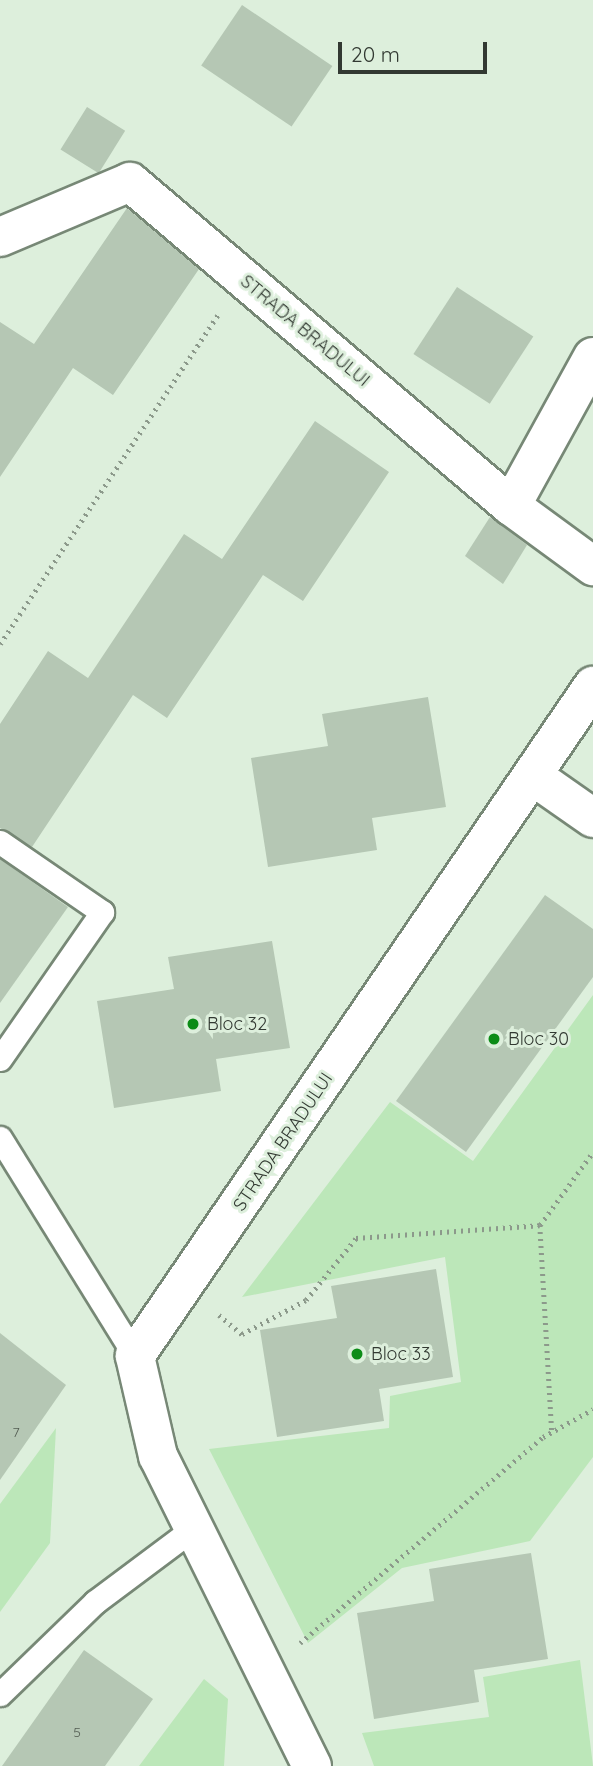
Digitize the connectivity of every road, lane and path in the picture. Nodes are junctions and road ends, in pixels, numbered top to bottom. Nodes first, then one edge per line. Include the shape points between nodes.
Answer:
1 (0, 237) edge
2 (242, 278) junction
3 (593, 357) edge
4 (511, 506) junction
5 (593, 566) edge
6 (0, 643) edge
7 (593, 686) edge
8 (533, 776) junction
9 (593, 818) edge
10 (0, 842) edge
11 (0, 1059) edge
12 (0, 1138) edge
13 (593, 1152) edge
14 (540, 1226) junction
15 (184, 1287) junction
16 (135, 1356) junction
17 (593, 1409) edge
18 (552, 1432) junction
19 (198, 1525) junction
20 (294, 1649) dead end
21 (0, 1694) edge
22 (312, 1766) edge

1 - 2 street, STRADA BRADULUI via 130,182
2 - 4 street, STRADA BRADULUI
2 - 6 path
3 - 4 street
4 - 5 street, STRADA BRADULUI
7 - 8 street, STRADA BRADULUI
8 - 9 street
8 - 15 street, STRADA BRADULUI
10 - 11 lane via 102,912
12 - 16 lane
13 - 14 path
14 - 15 path via 356,1238 306,1300 242,1334
14 - 18 path
15 - 16 street, STRADA BRADULUI
16 - 19 street via 158,1456
17 - 18 path
18 - 20 path
19 - 21 lane via 95,1602
19 - 22 street

